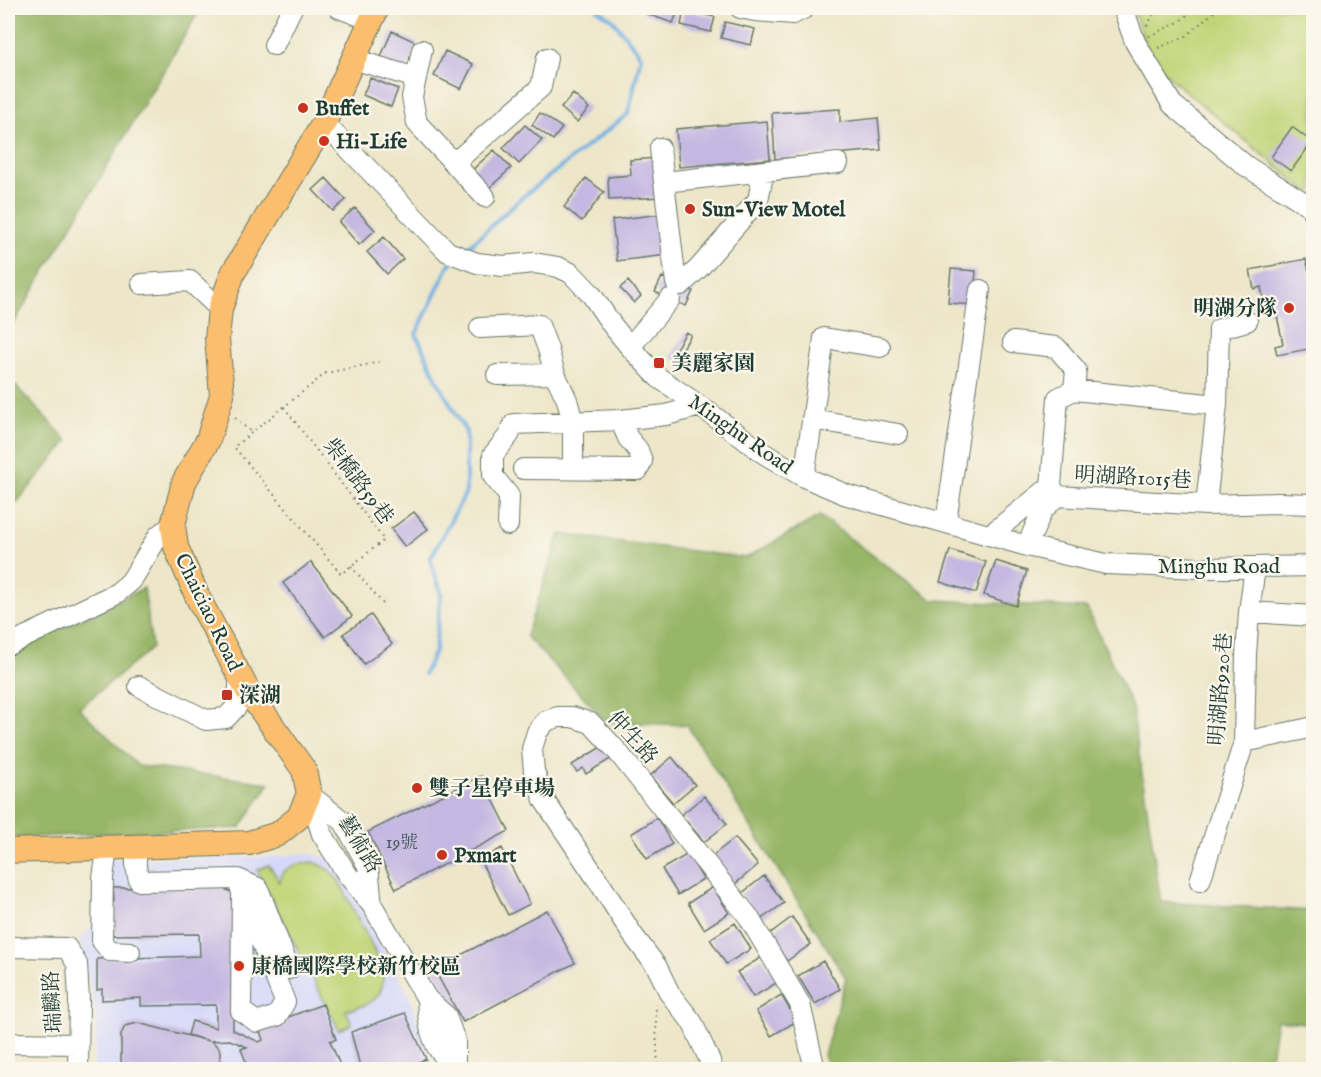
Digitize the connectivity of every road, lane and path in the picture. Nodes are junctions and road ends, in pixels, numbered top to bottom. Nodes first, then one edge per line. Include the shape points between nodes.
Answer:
1 (292, 8) edge
2 (339, 8) edge
3 (740, 8) edge
4 (805, 8) edge
5 (1123, 8) edge
6 (1157, 8) edge
7 (1196, 8) edge
8 (1216, 8) edge
9 (374, 14) edge
10 (1138, 41) junction
11 (274, 45) dead end
12 (1157, 48) dead end
13 (422, 50) dead end
14 (547, 58) dead end
15 (353, 59) junction
16 (416, 78) junction
17 (324, 123) junction
18 (660, 148) dead end
19 (454, 163) junction
20 (838, 163) dead end
21 (764, 171) junction
22 (664, 182) junction
23 (485, 197) dead end
24 (1313, 210) edge
25 (142, 284) dead end
26 (675, 289) junction
27 (980, 290) dead end
28 (220, 309) junction
29 (1247, 321) dead end
30 (480, 328) dead end
31 (1013, 342) dead end
32 (630, 347) junction
33 (880, 347) dead end
34 (380, 362) dead end
35 (555, 374) junction
36 (497, 375) dead end
37 (1074, 390) junction
38 (219, 405) junction
39 (1217, 405) junction
40 (284, 406) junction
41 (700, 406) junction
42 (812, 419) junction
43 (620, 420) junction
44 (573, 422) junction
45 (252, 433) junction
46 (898, 434) dead end
47 (523, 469) dead end
48 (573, 469) junction
49 (804, 477) junction
50 (1054, 491) junction
51 (1314, 504) edge
52 (1206, 505) junction
53 (946, 522) junction
54 (173, 525) junction
55 (508, 525) dead end
56 (990, 535) junction
57 (1027, 546) junction
58 (351, 566) junction
59 (1314, 566) edge
60 (1256, 567) junction
61 (384, 605) dead end
62 (1249, 612) junction
63 (1314, 616) edge
64 (8, 645) edge
65 (240, 676) junction
66 (139, 686) dead end
67 (1314, 727) edge
68 (1244, 742) junction
69 (309, 795) junction
70 (136, 847) junction
71 (107, 849) junction
72 (8, 851) edge
73 (1200, 881) dead end
74 (240, 886) junction
75 (8, 946) edge
76 (130, 952) dead end
77 (289, 969) dead end
78 (656, 1001) dead end
79 (8, 1043) edge
80 (78, 1044) junction
81 (451, 1068) edge
82 (78, 1070) edge
83 (658, 1070) edge
84 (712, 1070) edge
85 (815, 1070) edge

1 - 11 street
2 - 9 street
3 - 4 street via 793,14
5 - 10 street
6 - 10 path
7 - 10 path via 1179,22
8 - 12 path via 1186,36
9 - 15 main road
10 - 24 street via 1172,104 1246,166
13 - 16 street
14 - 19 street via 541,87
15 - 16 street
15 - 17 main road
16 - 19 street via 411,98 417,123
17 - 28 main road, Chaiciao Road via 233,273
17 - 32 street, Minghu Road via 448,252 477,264 534,263 571,273
18 - 22 street
19 - 23 street
20 - 21 street
21 - 22 street
21 - 26 street via 758,200 699,268
22 - 26 street
25 - 28 street via 190,281
26 - 32 street
27 - 53 street
28 - 38 main road, Chaiciao Road
29 - 39 street, 明湖路1015巷 via 1219,329
30 - 35 street via 539,325
31 - 37 street via 1056,347 1076,370
32 - 41 street, Minghu Road via 659,378
33 - 42 street via 825,338
34 - 40 path via 326,373
35 - 36 street
35 - 44 street
37 - 39 street
37 - 50 street, 明湖路1015巷 via 1058,398
38 - 45 path
38 - 54 main road, Chaiciao Road via 208,440 184,482
39 - 52 street, 明湖路1015巷
40 - 45 path
40 - 58 path, 柴橋路59巷 via 384,540
41 - 43 street via 666,415
41 - 49 street, Minghu Road via 763,453
42 - 46 street
42 - 49 street
43 - 44 street
43 - 48 street via 642,461 638,470
44 - 48 street
44 - 55 street via 514,424 493,455 493,476 509,496
45 - 58 path via 234,447 340,574
47 - 48 street
49 - 53 street, Minghu Road via 847,495
50 - 52 street, 明湖路1015巷
50 - 56 street
50 - 57 street, 明湖路1015巷
51 - 52 street, 明湖路1015巷
53 - 56 street, Minghu Road
54 - 64 street via 159,535 131,581 117,593
54 - 65 main road, Chaiciao Road via 176,547 198,598
56 - 57 street, Minghu Road
57 - 60 street, Minghu Road via 1106,564
58 - 61 path
59 - 60 street, Minghu Road
60 - 62 street, 明湖路920巷
62 - 63 street
62 - 68 street, 明湖路920巷
65 - 66 street via 237,706 226,718 206,720
65 - 69 main road, Chaiciao Road via 304,770
67 - 68 street
68 - 73 street, 明湖路920巷
69 - 70 main road via 299,817 278,834 249,843
69 - 81 street, 藝術路 via 344,822 368,866 372,905 426,999 428,1025
70 - 71 main road
70 - 74 street via 139,881
71 - 72 main road
71 - 76 street via 102,940 110,951
74 - 74 street via 242,1011 257,1022 277,1016 285,1002
74 - 77 street via 258,888
75 - 80 street, 瑞麟路 via 67,948 77,964
78 - 83 path
79 - 80 street, 瑞麟路
80 - 82 street, 瑞麟路
84 - 85 street, 仲生路 via 692,1022 544,800 534,771 532,749 537,732 546,721 572,717 591,723 748,916 800,1004

